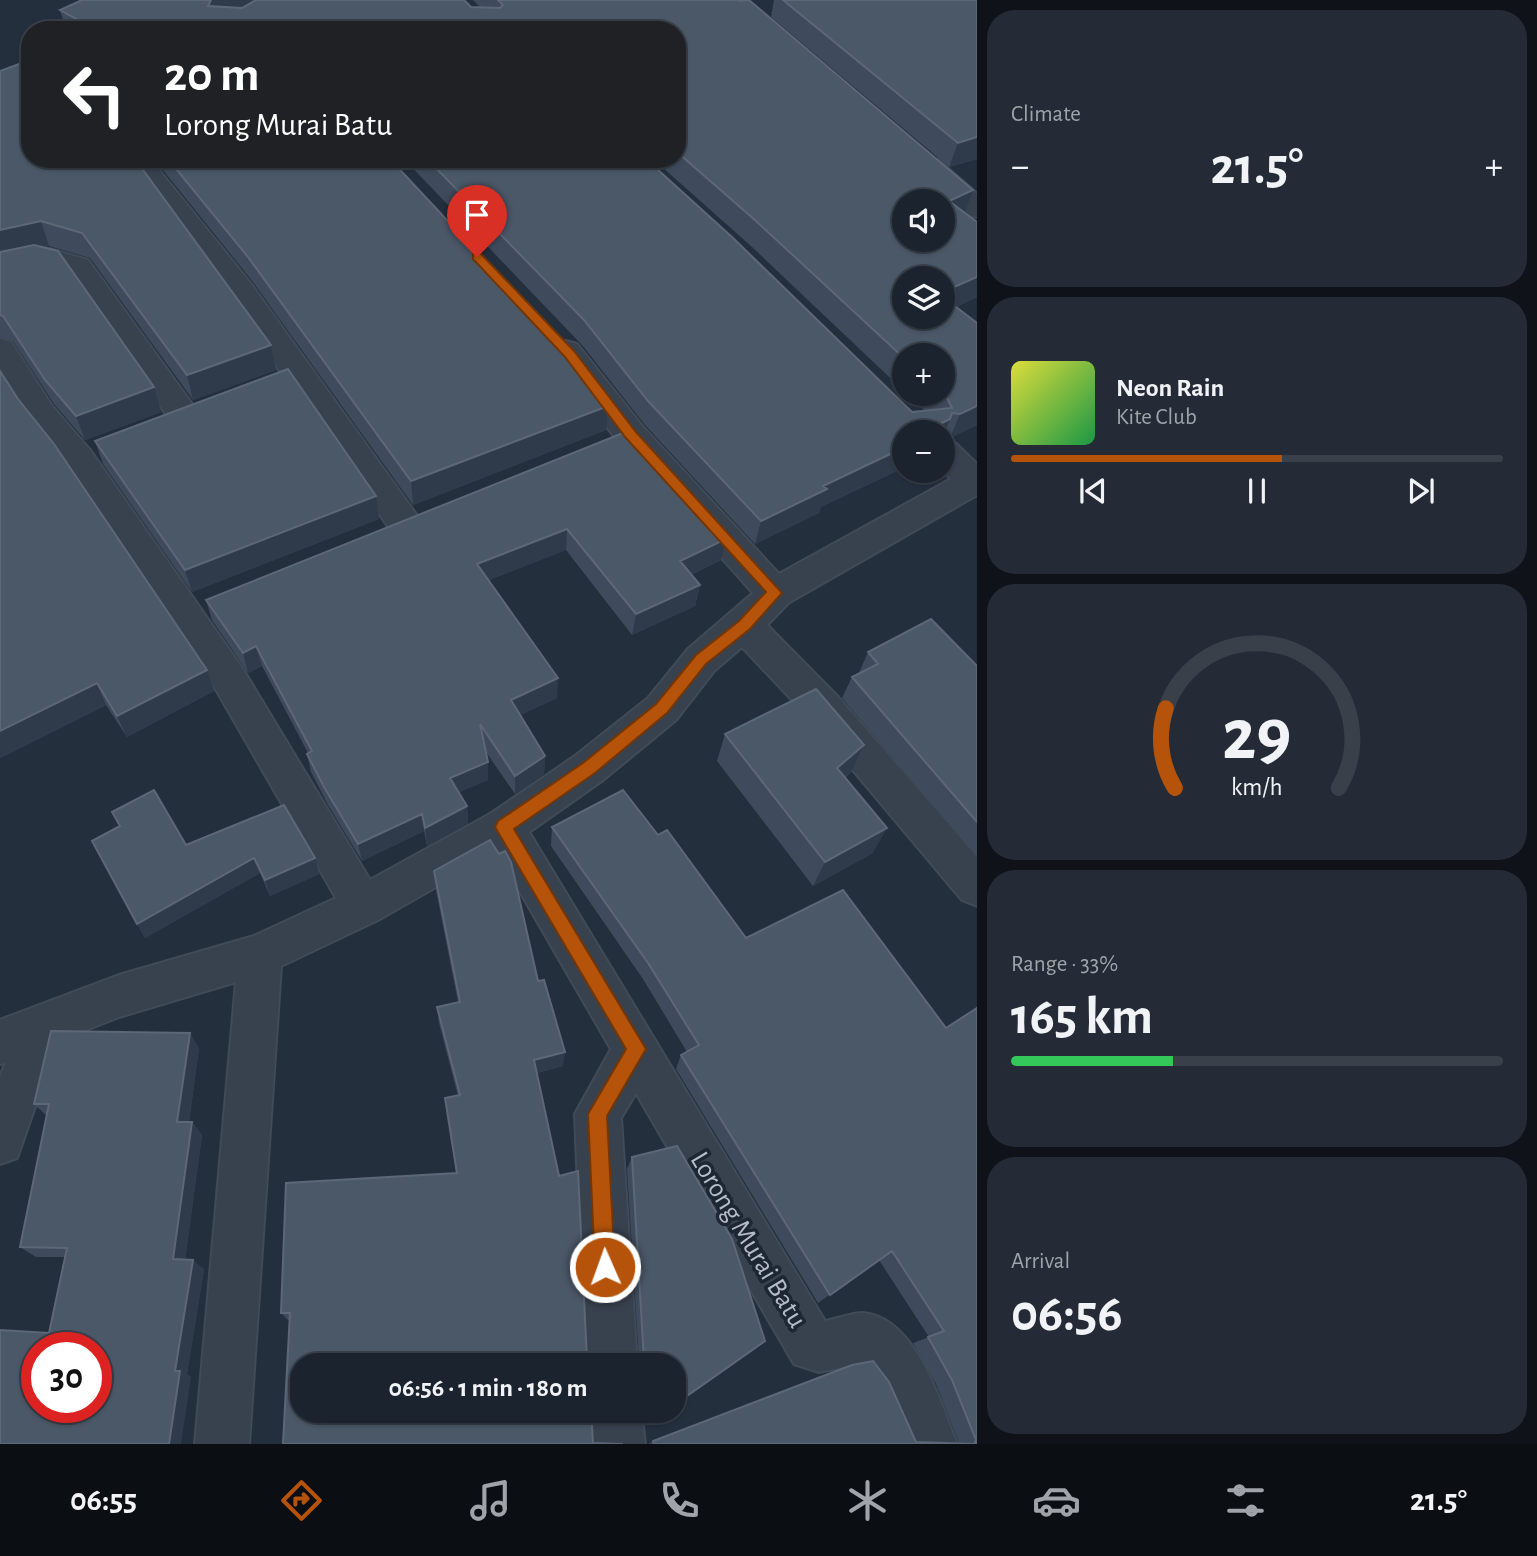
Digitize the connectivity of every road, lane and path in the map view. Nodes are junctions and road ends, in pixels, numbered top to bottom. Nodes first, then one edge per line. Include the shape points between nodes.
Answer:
1 (907, 148) edge
2 (143, 168) edge
3 (977, 208) edge
4 (0, 268) edge
5 (542, 325) edge
6 (0, 349) edge
7 (186, 419) edge
8 (955, 463) edge
9 (976, 481) edge
10 (406, 526) edge
11 (775, 593) junction
12 (744, 625) junction
13 (503, 827) junction
14 (977, 887) edge
15 (363, 906) junction
16 (260, 954) junction
17 (42, 1024) junction
18 (0, 1042) edge
19 (636, 1049) junction
20 (0, 1141) edge
21 (610, 1353) edge
22 (616, 1423) edge
23 (222, 1444) edge
24 (618, 1444) edge
25 (930, 1444) edge

1 - 3 street
2 - 10 street via 240,290 288,380
4 - 7 street via 49,257 65,258 78,267
5 - 11 street via 569,354 619,440
6 - 15 street via 41,414 90,454 198,608 231,682
8 - 9 street
9 - 11 street
11 - 12 street
12 - 13 street via 701,660 662,709 589,768
12 - 14 street via 824,708
13 - 15 street
13 - 19 street, Lorong Murai Batu
15 - 16 street
16 - 17 street
16 - 23 street
17 - 18 street
17 - 20 street
19 - 21 street via 598,1114
19 - 25 street, Lorong Murai Batu via 812,1346 824,1349 866,1339 880,1345 899,1371
22 - 24 street

